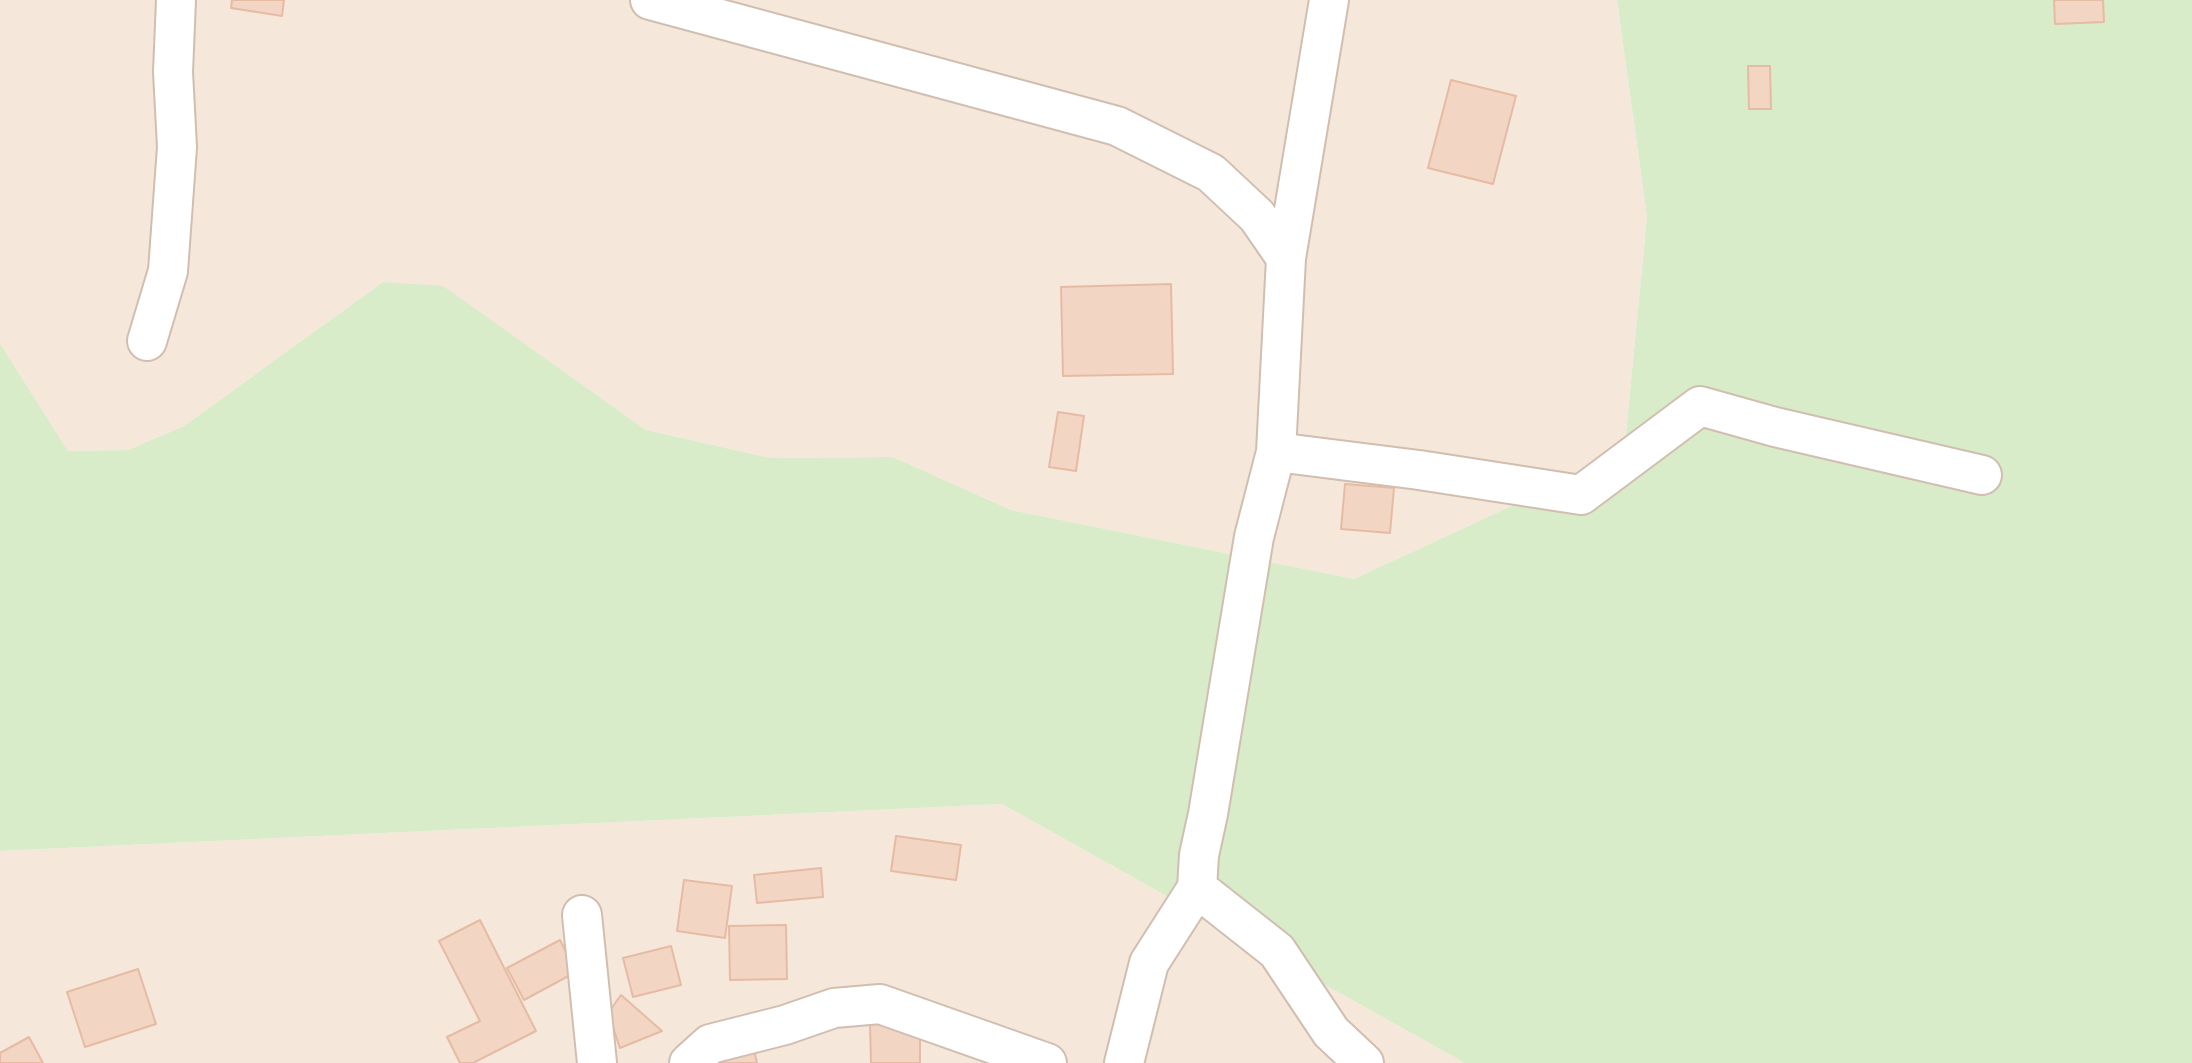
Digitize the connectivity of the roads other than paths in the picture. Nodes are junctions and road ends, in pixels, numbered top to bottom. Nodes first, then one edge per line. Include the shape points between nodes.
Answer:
1 (176, 0) edge
2 (650, 0) edge
3 (1329, 0) edge
4 (1286, 258) junction
5 (147, 341) dead end
6 (1276, 452) junction
7 (1982, 475) dead end
8 (1196, 888) junction
9 (582, 915) dead end
10 (597, 1063) edge
11 (689, 1063) edge
12 (1047, 1063) edge
13 (1124, 1063) edge
14 (1364, 1063) edge

1 - 5 street via 177,147 168,271
2 - 4 street via 1117,126 1211,173 1256,216
3 - 4 street
4 - 6 street
6 - 7 street via 1581,495 1700,406
6 - 8 street via 1254,537
8 - 13 street via 1149,963
8 - 14 street via 1277,951 1331,1032
9 - 10 street
11 - 12 street via 709,1044 834,1008 880,1004

